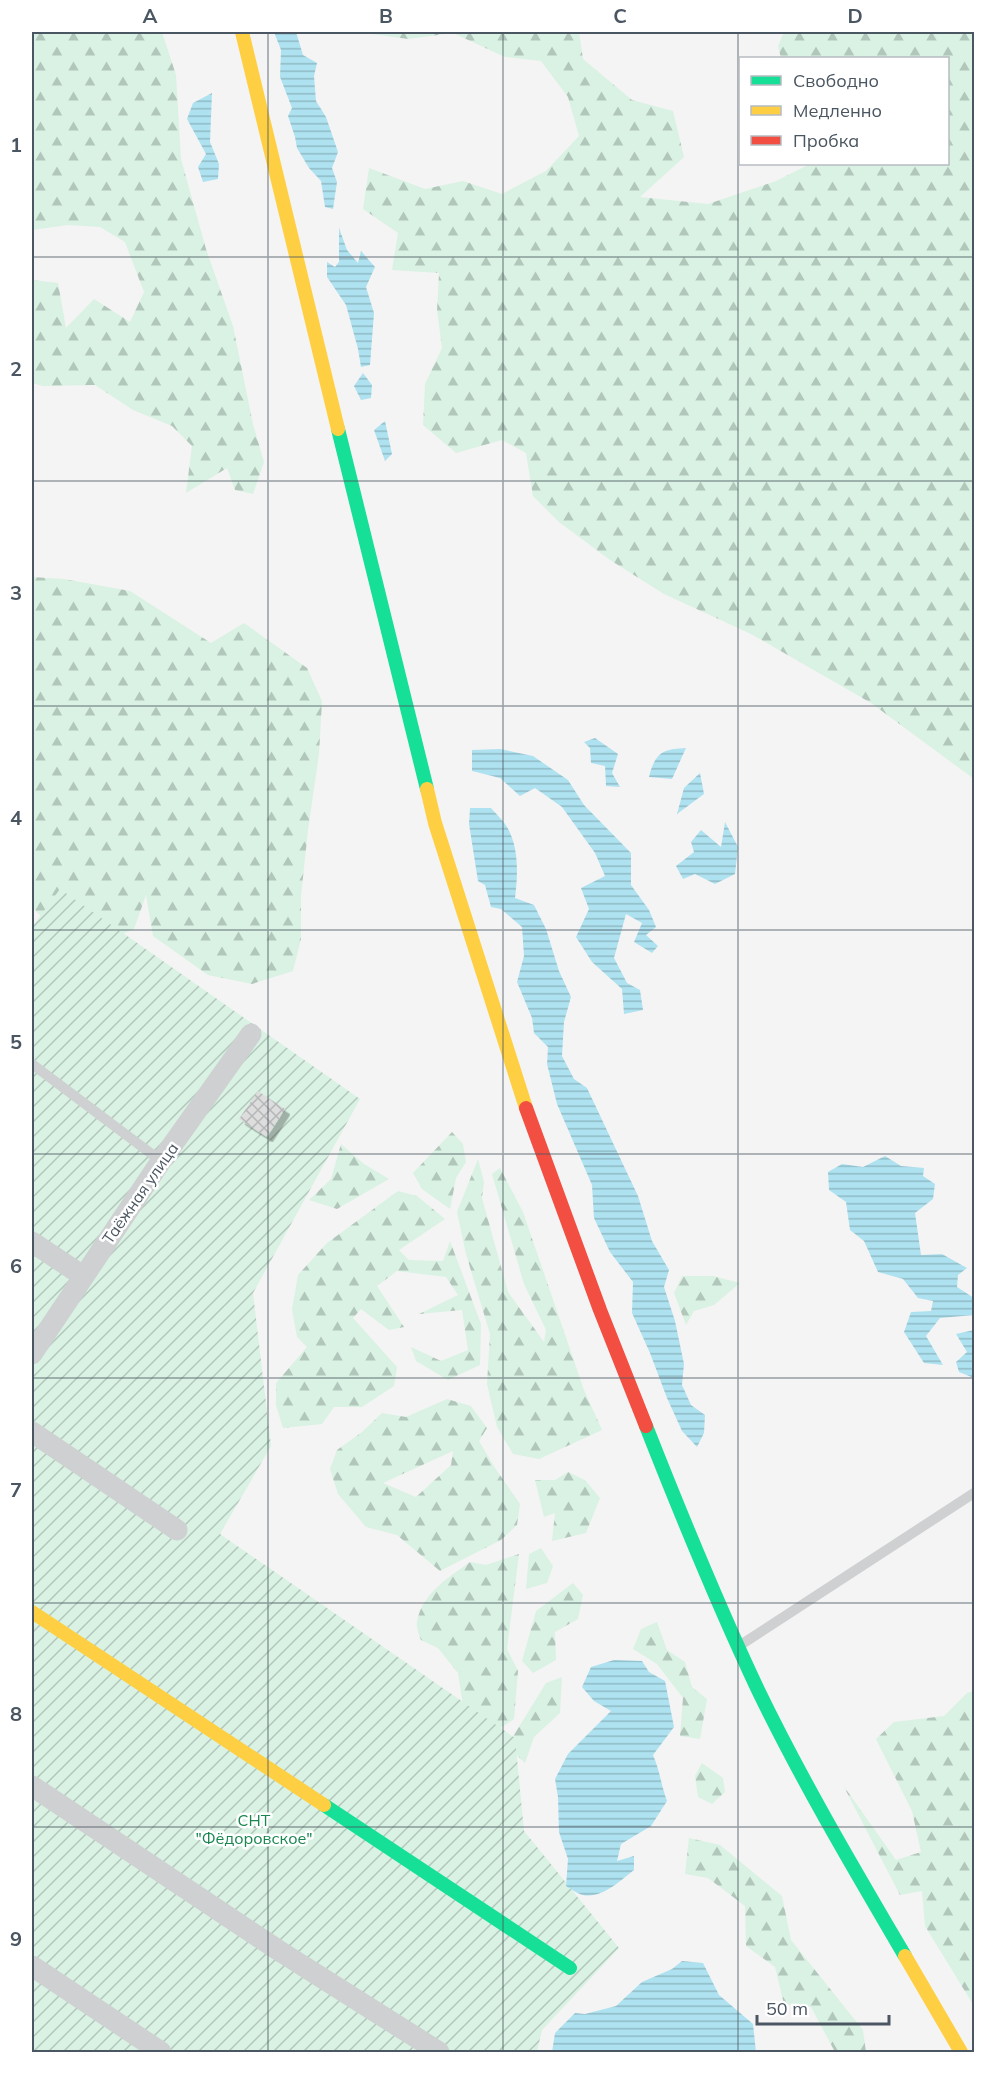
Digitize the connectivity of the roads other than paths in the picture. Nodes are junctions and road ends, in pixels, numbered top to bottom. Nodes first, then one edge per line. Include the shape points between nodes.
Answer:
1 (242, 32) edge
2 (251, 1034) dead end
3 (32, 1064) edge
4 (161, 1161) junction
5 (32, 1242) edge
6 (82, 1276) junction
7 (32, 1354) edge
8 (32, 1432) edge
9 (975, 1493) edge
10 (177, 1530) dead end
11 (32, 1612) edge
12 (739, 1646) junction
13 (32, 1786) edge
14 (32, 1966) edge
15 (570, 1968) dead end
16 (161, 2052) edge
17 (439, 2052) edge
18 (961, 2052) edge

1 - 12 main road via 442,845 514,1076 596,1299 700,1562
2 - 4 street, Таёжная улица
3 - 4 lane
4 - 6 street, Таёжная улица
5 - 6 street
6 - 7 street, Таёжная улица
8 - 10 street
9 - 12 lane
11 - 15 main road
12 - 18 main road via 844,1851
13 - 17 street
14 - 16 street

